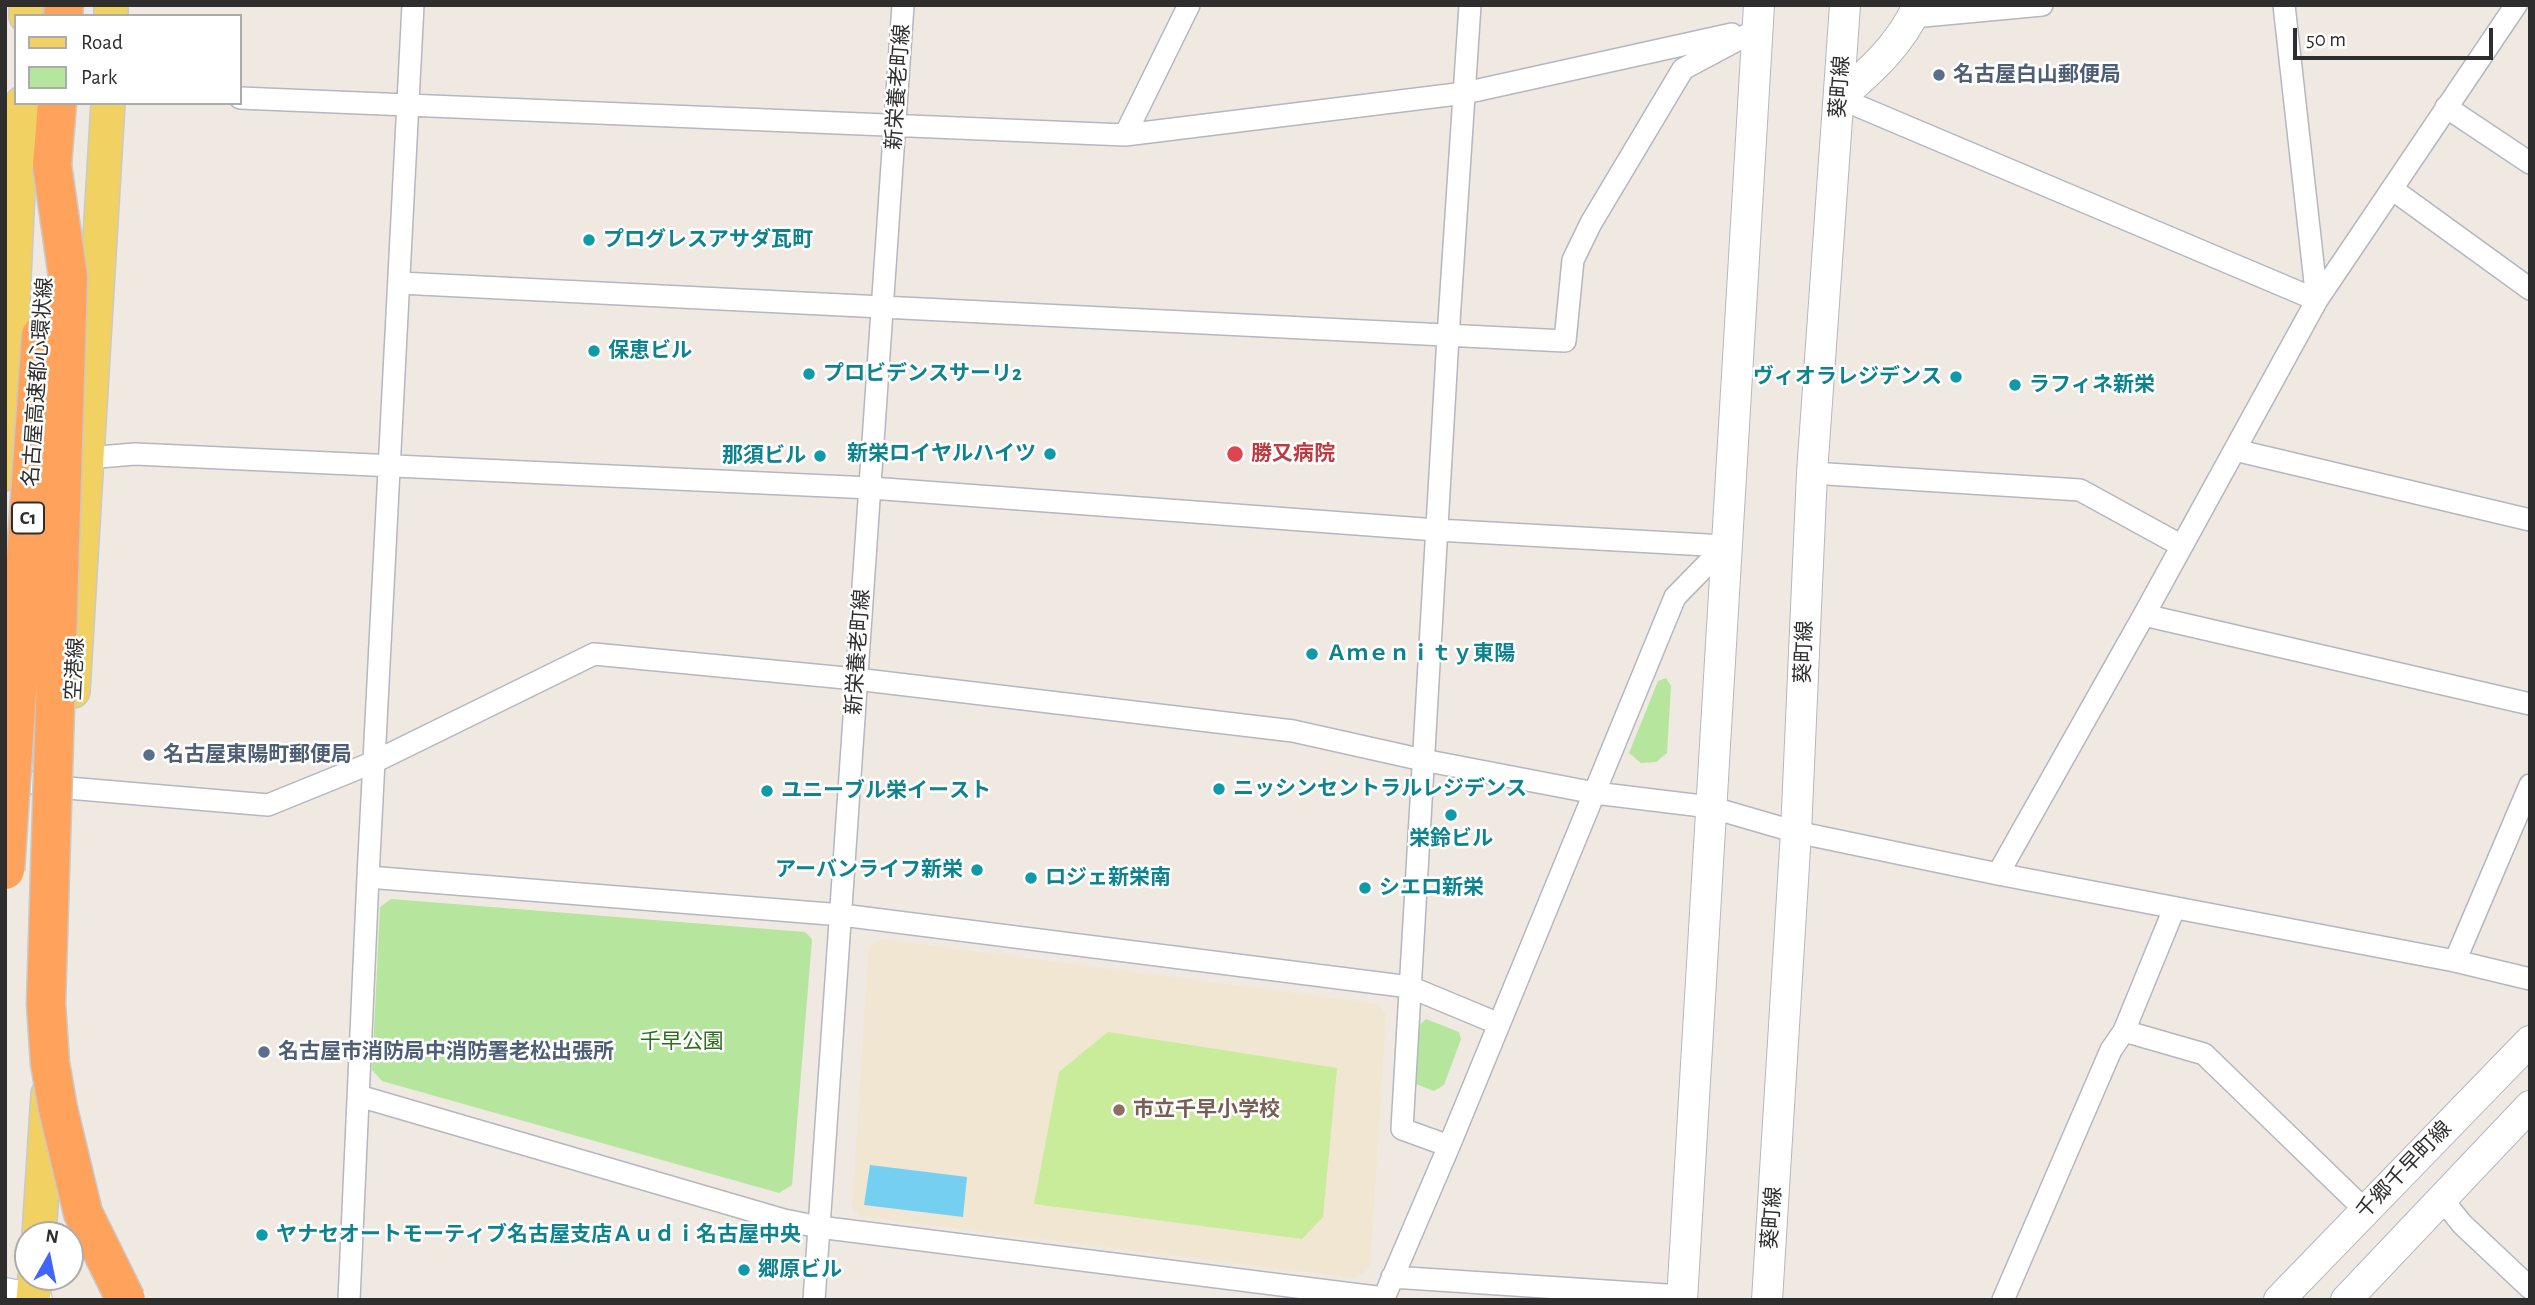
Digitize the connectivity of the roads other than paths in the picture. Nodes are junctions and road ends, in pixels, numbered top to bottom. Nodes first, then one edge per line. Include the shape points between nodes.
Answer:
1 (413, 5) edge
2 (903, 5) edge
3 (1189, 5) edge
4 (1470, 5) edge
5 (1844, 5) edge
6 (2042, 5) edge
7 (2284, 5) edge
8 (2518, 5) edge
9 (1916, 11) edge
10 (2530, 12) edge
11 (1758, 17) edge
12 (1465, 93) junction
13 (242, 98) edge
14 (1839, 98) junction
15 (22, 105) edge
16 (57, 105) edge
17 (108, 105) edge
18 (408, 106) junction
19 (2446, 107) junction
20 (896, 126) junction
21 (1125, 135) junction
22 (2530, 163) edge
23 (52, 165) junction
24 (2392, 189) junction
25 (400, 283) junction
26 (2530, 289) edge
27 (2317, 300) junction
28 (884, 306) junction
29 (1448, 337) junction
30 (2235, 450) junction
31 (87, 458) junction
32 (6, 459) edge
33 (390, 466) junction
34 (1812, 473) junction
35 (871, 488) junction
36 (2530, 520) edge
37 (1437, 530) junction
38 (1726, 546) junction
39 (2182, 546) junction
40 (2144, 615) junction
41 (856, 679) junction
42 (2530, 704) edge
43 (1423, 760) junction
44 (374, 762) junction
45 (5, 779) edge
46 (2530, 785) edge
47 (68, 788) junction
48 (1595, 793) junction
49 (1710, 807) junction
50 (1796, 832) junction
51 (5, 870) edge
52 (1998, 874) junction
53 (368, 877) junction
54 (2174, 908) junction
55 (842, 915) junction
56 (2455, 961) junction
57 (2530, 979) edge
58 (1410, 987) junction
59 (1499, 1024) junction
60 (2124, 1031) junction
61 (2530, 1041) edge
62 (359, 1096) junction
63 (2530, 1106) edge
64 (1449, 1146) junction
65 (2442, 1199) junction
66 (2365, 1210) junction
67 (40, 1221) edge
68 (819, 1227) junction
69 (1392, 1278) junction
70 (2530, 1288) edge
71 (1682, 1298) edge
72 (1383, 1299) edge
73 (126, 1300) edge
74 (349, 1300) edge
75 (814, 1300) edge
76 (1767, 1300) edge
77 (2003, 1300) edge
78 (2279, 1300) edge
79 (2346, 1300) edge

1 - 18 street
2 - 20 street, 新栄養老町線
3 - 21 street
4 - 12 street
5 - 14 street, 葵町線
6 - 9 street
7 - 27 street
8 - 10 street
8 - 19 street
9 - 14 street via 1880,63
11 - 12 street
11 - 29 street via 1683,69 1591,223 1573,260 1565,341
11 - 38 street
12 - 21 street
12 - 29 street
13 - 18 street
14 - 27 street
14 - 34 street, 葵町線
15 - 32 main road
16 - 23 highway, 名古屋高速都心環状線 / C1
17 - 31 main road, 空港線
18 - 20 street
18 - 25 street
19 - 22 street
19 - 24 street
20 - 21 street
20 - 28 street, 新栄養老町線
23 - 51 highway, 名古屋高速都心環状線 / C1, bridge
23 - 73 highway, bridge via 68,278 47,977 50,1063 83,1213
24 - 26 street
24 - 27 street
25 - 28 street
25 - 33 street
27 - 30 street
28 - 29 street
28 - 35 street, 新栄養老町線
29 - 37 street
30 - 36 street
30 - 39 street
31 - 33 street via 135,454
31 - 47 main road, 空港線
33 - 35 street
33 - 44 street
34 - 39 street via 2080,490
34 - 50 street, 葵町線
35 - 37 street
35 - 41 street, 新栄養老町線
37 - 38 street
37 - 43 street
38 - 48 street via 1675,597
38 - 49 street
39 - 40 street
40 - 42 street
40 - 52 street
41 - 43 street via 1293,731
41 - 44 street via 594,654
41 - 55 street, 新栄養老町線
43 - 48 street
43 - 58 street
44 - 47 street via 268,805
44 - 53 street
45 - 47 street
46 - 56 street
47 - 67 main road, 空港線
48 - 49 street
48 - 59 street
49 - 50 street
49 - 71 street
50 - 52 street
50 - 76 street, 葵町線
52 - 54 street
53 - 55 street
53 - 62 street
54 - 56 street
54 - 60 street
55 - 58 street
55 - 68 street, 新栄養老町線
56 - 57 street
58 - 59 street
58 - 64 street via 1402,1129
59 - 64 street
60 - 66 street via 2204,1054
60 - 77 street via 2111,1051
61 - 66 street, 千郷千早町線
62 - 68 street
62 - 74 street
63 - 65 street
64 - 69 street
65 - 70 street
65 - 79 street
66 - 78 street, 千郷千早町線
68 - 72 street
68 - 75 street, 新栄養老町線
69 - 71 street
69 - 72 street

